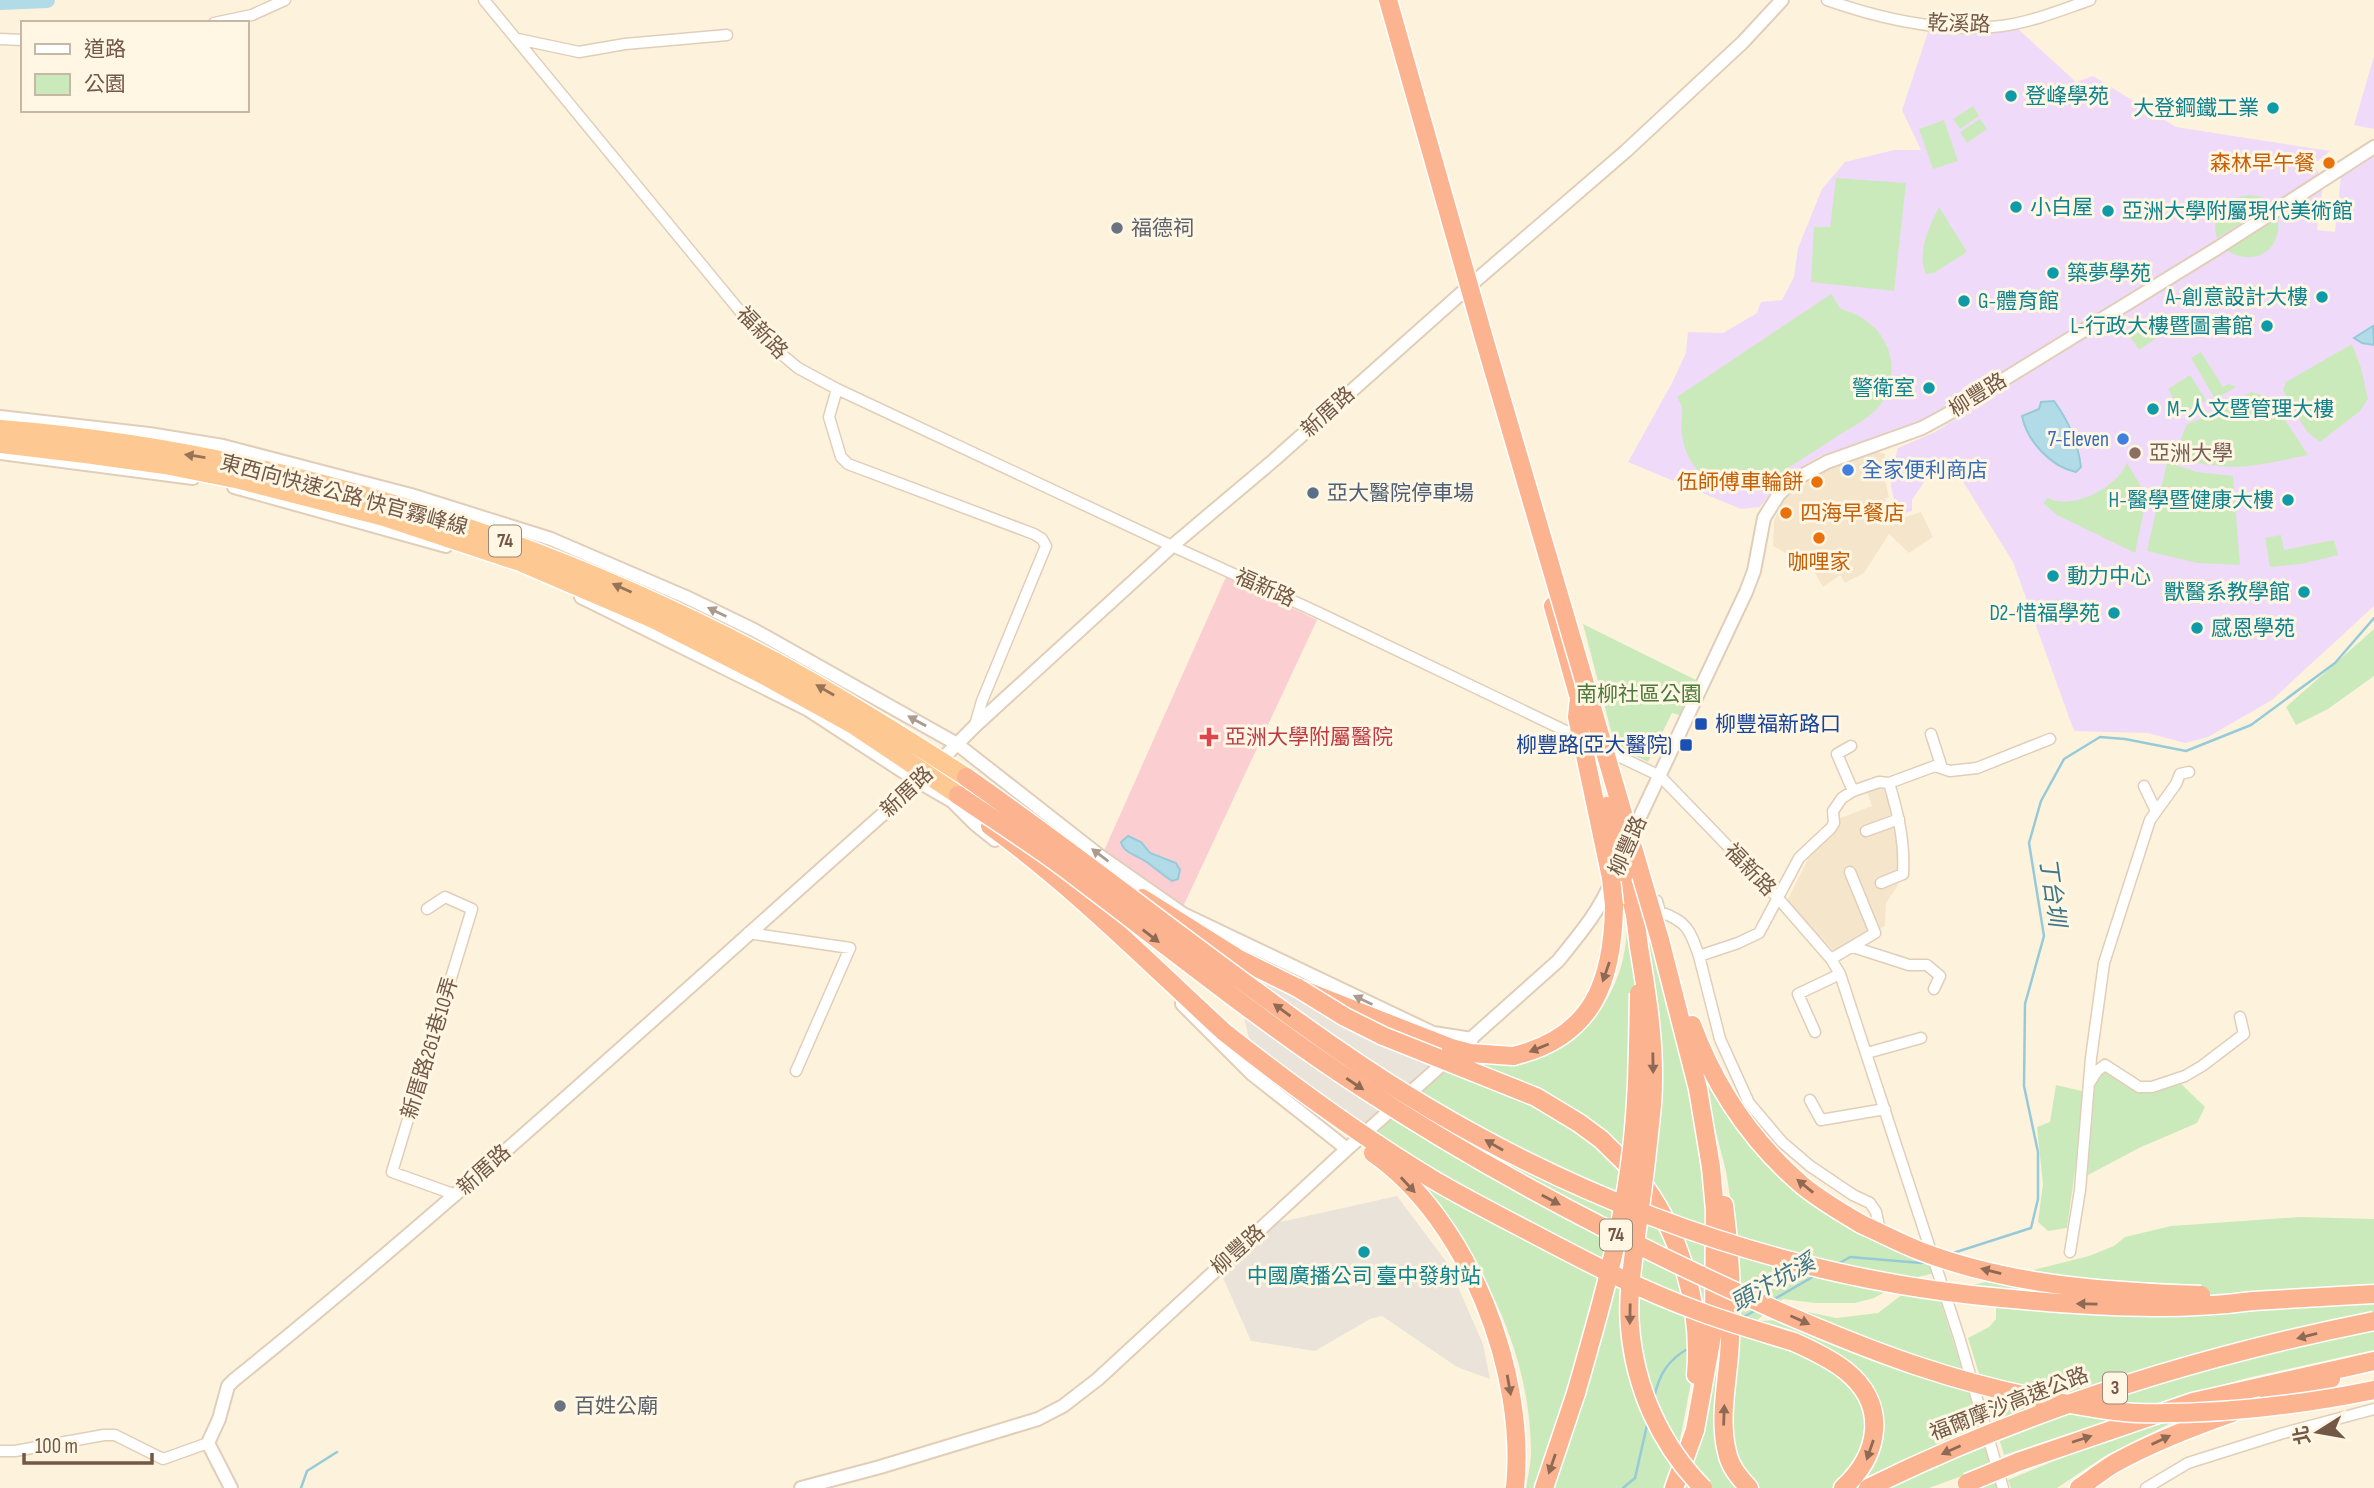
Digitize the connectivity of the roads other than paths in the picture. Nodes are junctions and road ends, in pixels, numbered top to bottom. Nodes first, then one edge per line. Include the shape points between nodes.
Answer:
1 (285, 0) edge
2 (484, 0) edge
3 (1379, 0) edge
4 (1388, 0) edge
5 (1782, 0) edge
6 (1827, 0) edge
7 (2090, 0) edge
8 (224, 21) edge
9 (727, 35) dead end
10 (0, 39) edge
11 (518, 39) junction
12 (21, 40) edge
13 (2374, 147) edge
14 (837, 389) junction
15 (0, 417) edge
16 (0, 429) edge
17 (0, 444) edge
18 (0, 453) edge
19 (1172, 546) junction
20 (1579, 698) junction
21 (975, 726) junction
22 (1931, 734) dead end
23 (2050, 739) dead end
24 (957, 744) junction
25 (1852, 746) dead end
26 (1942, 768) junction
27 (2189, 772) dead end
28 (1660, 776) junction
29 (966, 778) junction
30 (919, 782) junction
31 (1889, 783) junction
32 (2144, 786) dead end
33 (1853, 791) junction
34 (958, 795) junction
35 (2156, 811) junction
36 (1899, 819) junction
37 (1633, 831) junction
38 (1867, 831) dead end
39 (1850, 872) dead end
40 (1881, 883) dead end
41 (1777, 897) junction
42 (427, 909) dead end
43 (748, 933) junction
44 (1660, 940) junction
45 (1639, 947) junction
46 (1853, 947) junction
47 (1699, 956) junction
48 (1831, 959) junction
49 (1840, 974) junction
50 (1298, 988) junction
51 (1934, 989) dead end
52 (2240, 1017) dead end
53 (1815, 1031) dead end
54 (1224, 1032) junction
55 (1921, 1038) dead end
56 (1472, 1039) junction
57 (1867, 1053) junction
58 (796, 1071) dead end
59 (2090, 1082) junction
60 (1810, 1100) dead end
61 (1885, 1109) junction
62 (1347, 1149) junction
63 (456, 1195) junction
64 (2070, 1252) dead end
65 (1932, 1256) junction
66 (2374, 1294) edge
67 (2253, 1301) junction
68 (2374, 1321) edge
69 (1713, 1335) junction
70 (2367, 1363) edge
71 (2374, 1390) edge
72 (2374, 1409) edge
73 (208, 1443) junction
74 (0, 1451) edge
75 (1676, 1485) edge
76 (1961, 1485) edge
77 (2080, 1487) edge
78 (231, 1488) edge
79 (802, 1488) edge
80 (1514, 1488) edge
81 (1544, 1488) edge
82 (1703, 1488) edge
83 (1749, 1488) edge
84 (1843, 1488) edge
85 (1868, 1488) edge
86 (2003, 1488) edge
87 (2146, 1488) edge

1 - 8 street via 252,15
2 - 11 street, 福新路
3 - 20 highway
4 - 44 highway, bridge
5 - 19 street, 新厝路 via 1626,151
6 - 7 street, 乾溪路 via 1905,21 1953,27 2001,26 2042,18
9 - 11 street via 579,52
10 - 12 street
11 - 14 street, 福新路 via 753,327 798,368
13 - 28 street, 柳豐路 via 1946,415 1827,462 1794,480 1765,518 1750,582
14 - 19 street, 福新路
14 - 21 street via 828,417 841,457 848,464 1034,534 1046,546
24 -> 15 street via 754,631 551,539 411,495 223,446
29 -> 16 highway, 東西向快速公路 快官霧峰線 / 74, bridge via 775,662 657,603 525,548 383,502 252,467
17 - 34 highway, 東西向快速公路 快官霧峰線 / 74, bridge via 152,463 240,480 384,517 520,562 653,619 767,677 852,724
18 - 30 street via 211,481 465,551 554,583 807,709
19 - 21 street, 新厝路
19 - 28 street, 福新路
20 - 45 highway, bridge via 1630,894
20 -> 50 highway, bridge via 1577,718 1614,905 1605,976 1574,1026 1529,1052 1470,1054
21 - 24 street, 新厝路
22 - 26 street
23 - 26 street via 1977,768
24 - 30 street, 新厝路
56 -> 24 street via 1433,1033 1183,914 1100,856
25 - 33 street via 1837,754
26 - 31 street via 1935,766
27 - 35 street via 2180,774
28 - 37 street, 柳豐路
28 - 41 street, 福新路
29 - 50 highway, bridge via 1201,936
67 -> 29 highway, 74, bridge via 2170,1307 2060,1304 1952,1294 1755,1252 1616,1202 1504,1151 1339,1051
30 - 43 street, 新厝路
30 - 62 street via 951,801 1083,908 1252,1074
31 - 33 street
31 - 36 street
32 - 35 street
33 - 41 street via 1842,798 1833,811 1831,828 1799,858
34 - 54 highway, bridge via 973,814 1032,857
34 -> 71 highway, 74, bridge via 1061,866 1287,1038 1494,1170 1663,1259 1862,1348 1985,1388 2135,1413 2261,1409
35 - 59 street via 2104,963
36 - 38 street
36 - 40 street via 1903,874
37 - 47 street via 1660,912 1677,917 1691,933
37 - 56 street, 柳豐路 via 1604,898 1582,932 1558,961
39 - 46 street via 1874,933
41 - 47 street via 1759,933
41 - 48 street, 福新路
42 - 63 street, 新厝路261巷10弄 via 445,897 472,909 392,1172
43 - 58 street via 850,948
43 - 63 street, 新厝路
67 -> 44 highway, bridge via 2233,1296 2130,1292 1996,1273 1920,1251 1861,1224 1802,1185 1745,1124 1700,1047
44 - 69 highway via 1698,1089 1711,1167
45 -> 81 highway, bridge via 1638,1081 1626,1195 1602,1302
45 -> 82 highway, bridge via 1650,1012 1653,1076 1630,1326 1647,1405 1664,1437
46 - 48 street
46 - 51 street via 1909,965 1927,965 1940,976
47 - 65 street via 1720,1039 1749,1103 1810,1166 1870,1203 1879,1226 1890,1236
48 - 49 street, 福新路
49 - 53 street via 1798,994
49 - 57 street, 福新路
50 - 69 highway, bridge via 1383,1036 1536,1097 1602,1140 1635,1174 1656,1205
52 - 59 street via 2244,1034 2185,1076 2139,1087 2105,1065
54 -> 80 highway, bridge via 1322,1118 1388,1163 1459,1251 1489,1312 1505,1362 1516,1431
54 -> 84 highway, bridge via 1294,1088 1374,1142 1497,1215 1589,1264 1697,1311 1794,1342 1848,1372 1871,1403 1875,1431 1868,1457
55 - 57 street
56 - 62 street, 柳豐路
57 - 61 street, 福新路
59 - 64 street
60 - 61 street via 1821,1120
61 - 65 street, 福新路
62 - 79 street, 柳豐路 via 1063,1406 1038,1419
63 - 73 street, 新厝路 via 234,1380
65 - 86 street, 福新路
66 - 67 highway
68 -> 85 highway, 福爾摩沙高速公路 / 3, bridge via 2130,1383 2031,1416
69 - 75 highway via 1696,1365 1692,1416
83 -> 69 highway via 1735,1474 1727,1452 1723,1422 1727,1378
76 -> 70 highway, 3, bridge via 2193,1402
77 -> 70 highway via 2114,1464 2186,1429 2316,1386
72 - 87 street via 2188,1463
73 - 74 street via 163,1460 115,1435
73 - 78 street

